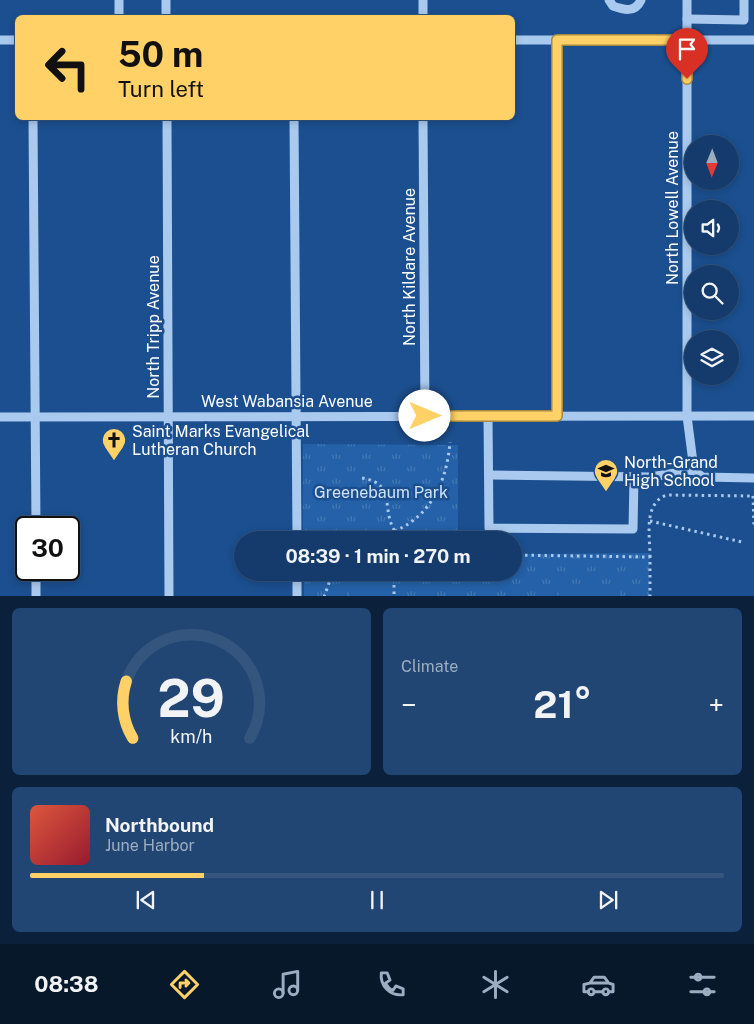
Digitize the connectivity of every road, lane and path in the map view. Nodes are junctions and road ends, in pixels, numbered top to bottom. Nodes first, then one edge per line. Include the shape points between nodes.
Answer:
1 (119, 0) edge
2 (166, 0) edge
3 (423, 0) edge
4 (610, 0) edge
5 (642, 0) edge
6 (687, 0) edge
7 (744, 0) edge
8 (119, 15) edge
9 (166, 15) edge
10 (423, 15) edge
11 (687, 19) junction
12 (0, 40) edge
13 (15, 40) edge
14 (515, 40) edge
15 (557, 40) junction
16 (687, 40) junction
17 (754, 40) edge
18 (33, 120) edge
19 (167, 120) edge
20 (294, 120) edge
21 (424, 120) edge
22 (36, 416) junction
23 (168, 416) junction
24 (296, 416) junction
25 (425, 416) junction
26 (488, 416) junction
27 (557, 416) junction
28 (687, 416) junction
29 (754, 416) edge
30 (0, 417) edge
31 (450, 442) dead end
32 (694, 470) junction
33 (489, 475) junction
34 (634, 477) junction
35 (362, 478) dead end
36 (754, 478) edge
37 (753, 496) edge
38 (36, 516) edge
39 (650, 521) junction
40 (754, 525) edge
41 (297, 531) edge
42 (396, 531) joint
43 (742, 542) dead end
44 (522, 555) edge
45 (650, 557) junction
46 (36, 581) edge
47 (297, 581) edge
48 (330, 581) edge
49 (394, 581) edge
50 (36, 596) edge
51 (169, 596) edge
52 (297, 596) edge
53 (324, 596) edge
54 (394, 596) edge
55 (650, 596) edge

1 - 8 street
2 - 9 street
3 - 10 street
4 - 5 street via 613,6 624,10 631,10
6 - 11 street, North Lowell Avenue
7 - 11 street via 744,20
11 - 16 street, North Lowell Avenue
12 - 13 street
14 - 15 street
15 - 16 street
15 - 27 street
16 - 17 street
16 - 28 street, North Lowell Avenue
18 - 22 street
19 - 23 street, North Tripp Avenue
20 - 24 street
21 - 25 street, North Kildare Avenue
22 - 23 street, West Wabansia Avenue
22 - 30 street, West Wabansia Avenue
22 - 38 street
23 - 24 street, West Wabansia Avenue
23 - 51 street, North Tripp Avenue
24 - 25 street, West Wabansia Avenue
24 - 41 street
25 - 26 street, West Wabansia Avenue
26 - 27 street, West Wabansia Avenue
26 - 33 street
27 - 28 street, West Wabansia Avenue
28 - 29 street, West Wabansia Avenue
28 - 32 street, North Lowell Avenue
31 - 42 path via 445,472 432,501 419,517
32 - 34 street
32 - 36 street via 702,477
33 - 34 street
33 - 34 street via 488,528 633,529
35 - 42 path via 374,480 385,492 388,518
37 - 39 path via 668,495 658,498 651,506
37 - 40 path
39 - 43 path
39 - 45 path
44 - 45 path
45 - 55 path
46 - 50 street
47 - 52 street
48 - 53 path
49 - 54 path

